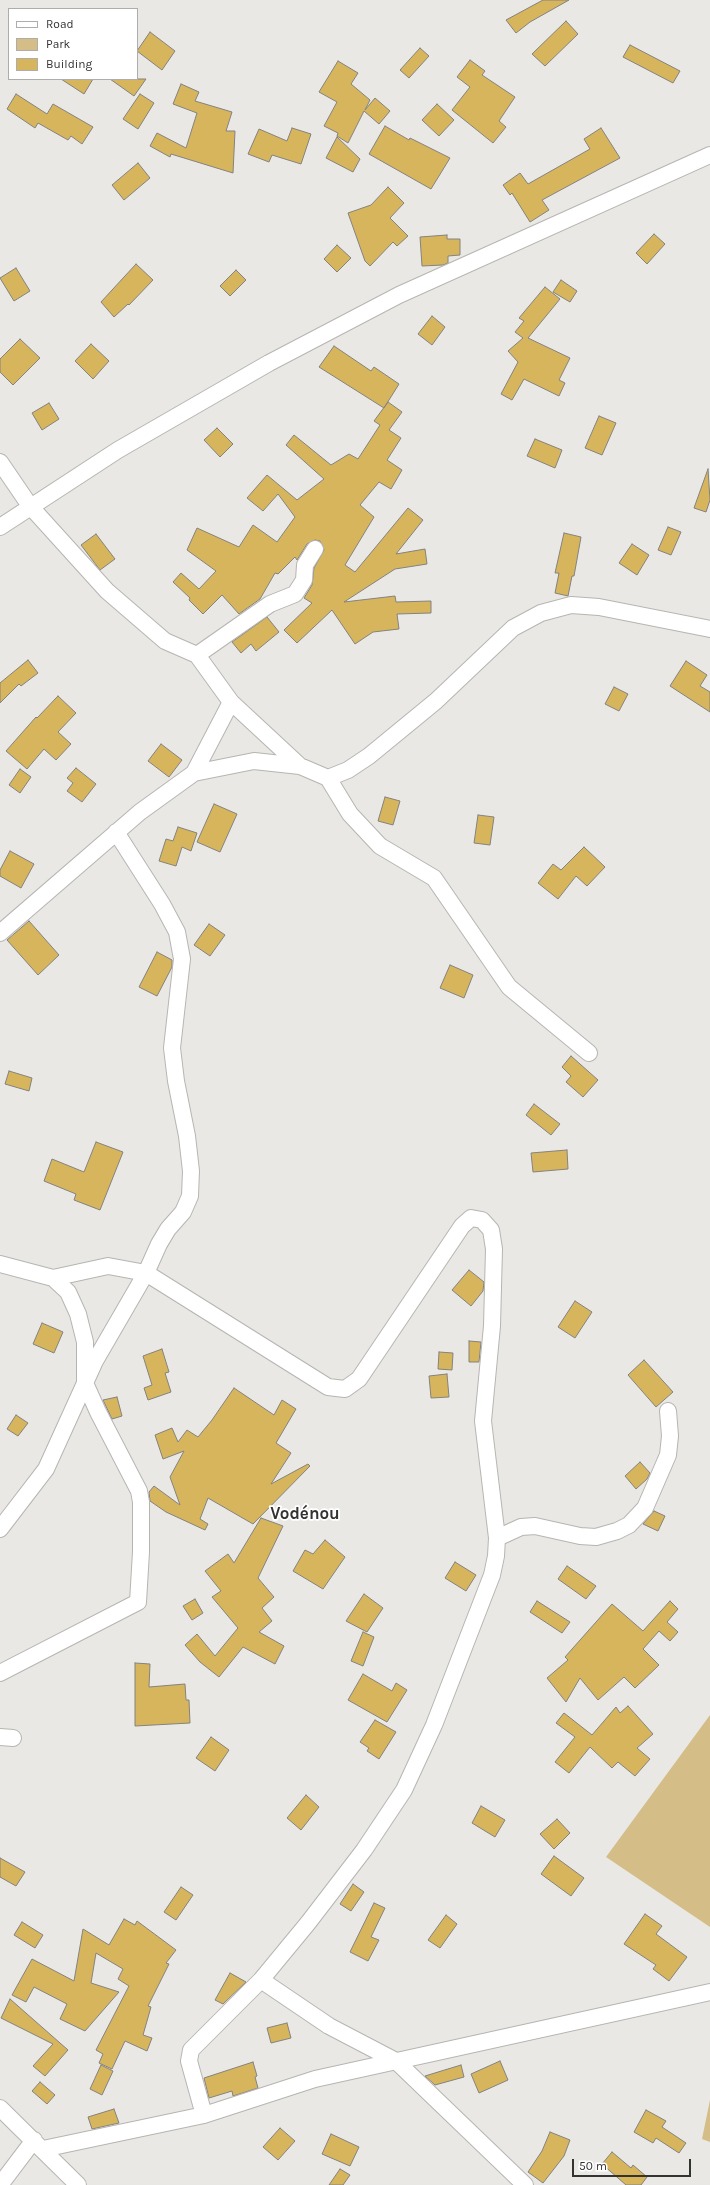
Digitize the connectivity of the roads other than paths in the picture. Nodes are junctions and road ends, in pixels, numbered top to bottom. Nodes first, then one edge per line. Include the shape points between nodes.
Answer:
1 (710, 155) edge
2 (0, 462) edge
3 (30, 506) junction
4 (0, 526) edge
5 (315, 549) dead end
6 (710, 629) edge
7 (197, 655) junction
8 (231, 702) junction
9 (300, 766) junction
10 (194, 773) junction
11 (328, 778) junction
12 (116, 832) junction
13 (0, 933) edge
14 (589, 1053) dead end
15 (0, 1264) edge
16 (146, 1273) junction
17 (52, 1278) junction
18 (85, 1383) junction
19 (668, 1411) dead end
20 (0, 1529) edge
21 (497, 1538) junction
22 (0, 1673) edge
23 (261, 1980) junction
24 (710, 1992) edge
25 (396, 2061) junction
26 (0, 2108) edge
27 (204, 2115) junction
28 (38, 2144) junction
29 (0, 2185) edge
30 (78, 2185) edge
31 (525, 2185) edge

1 - 3 street via 392,299 214,394 118,450
2 - 3 street
3 - 4 street
3 - 7 street via 107,591 165,641
5 - 7 street via 305,565 304,580 295,594 270,604
6 - 11 street via 599,607 571,605 541,613 513,628 436,701 369,756 348,770
7 - 8 street
8 - 9 street
8 - 10 street
9 - 10 street via 254,761
9 - 11 street
10 - 12 street
11 - 14 street via 350,814 380,846 434,878 509,987
12 - 13 street
12 - 16 street via 177,932 182,959 172,1048 188,1136 192,1170 190,1196 183,1212 159,1244
15 - 17 street
16 - 17 street via 108,1266
16 - 18 street
16 - 21 street via 328,1387 345,1389 359,1379 462,1226 471,1218 482,1220 491,1230 494,1249 492,1326 483,1421
17 - 18 street via 68,1292 78,1314 85,1342
18 - 20 street via 46,1469
18 - 22 street via 139,1491 141,1552 138,1602
19 - 21 street via 668,1455 645,1508 629,1526 596,1537 535,1526 521,1528
21 - 23 street via 492,1575 434,1725 404,1790 340,1881
23 - 25 street via 329,2026
23 - 27 street via 191,2050 189,2061
24 - 25 street
25 - 27 street via 315,2079
25 - 31 street
26 - 28 street
27 - 28 street
28 - 29 street
28 - 30 street

